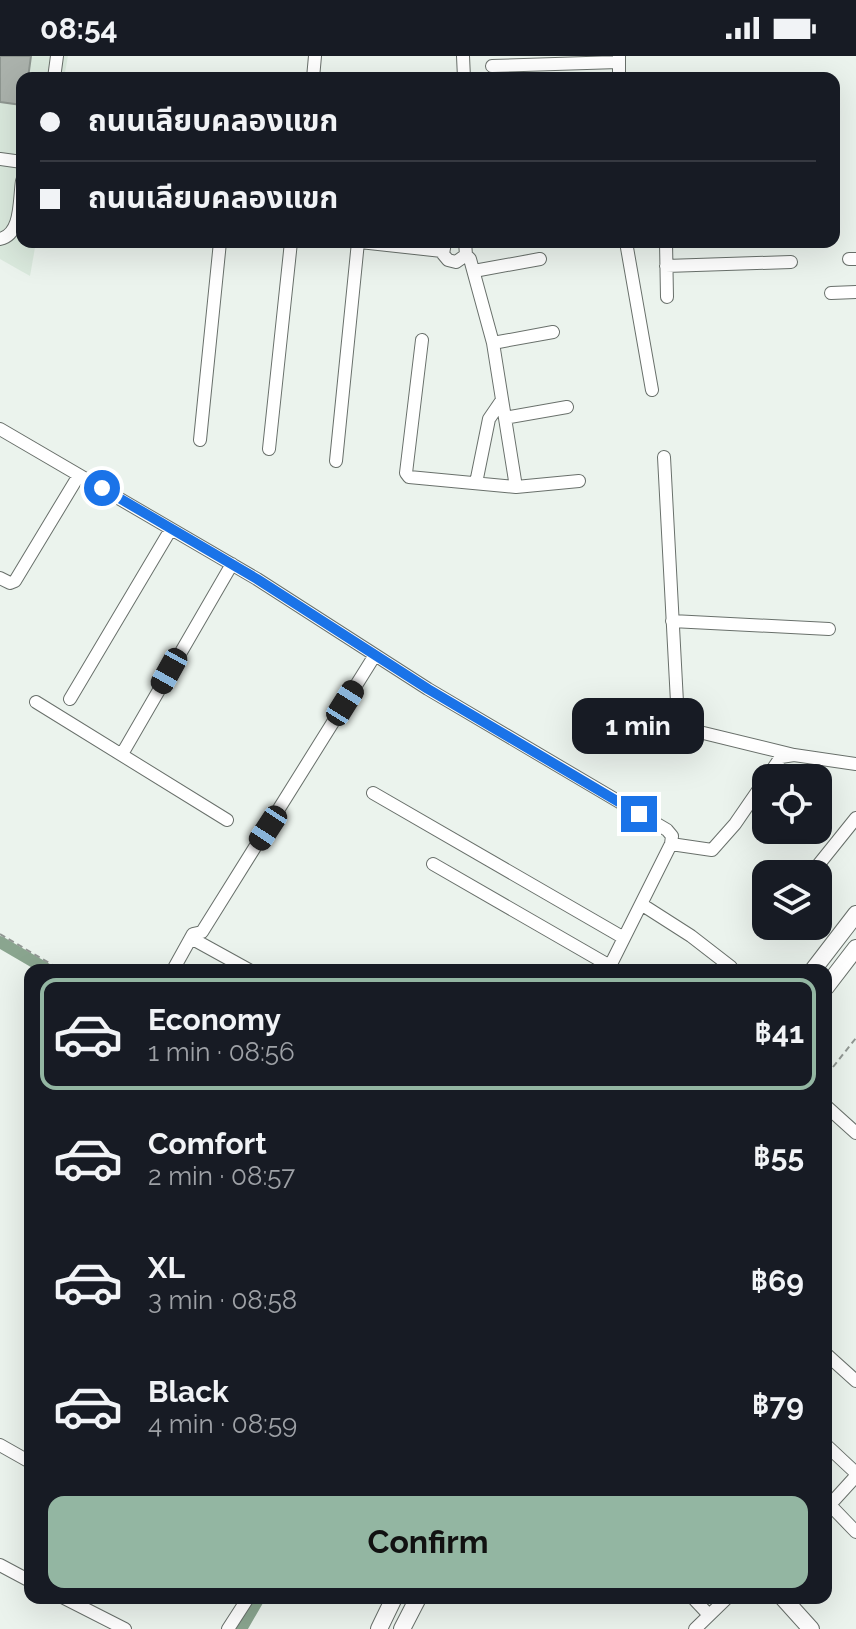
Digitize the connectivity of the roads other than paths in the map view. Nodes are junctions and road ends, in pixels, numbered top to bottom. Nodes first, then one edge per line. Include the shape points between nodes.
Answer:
1 (618, 59) edge
2 (492, 66) dead end
3 (16, 222) edge
4 (0, 239) edge
5 (219, 248) edge
6 (290, 248) edge
7 (364, 248) edge
8 (444, 248) edge
9 (466, 248) edge
10 (627, 248) edge
11 (666, 248) edge
12 (540, 259) dead end
13 (791, 262) dead end
14 (666, 266) junction
15 (474, 271) junction
16 (856, 292) edge
17 (831, 293) dead end
18 (667, 297) dead end
19 (553, 332) dead end
20 (422, 340) dead end
21 (493, 343) junction
22 (652, 390) dead end
23 (502, 400) junction
24 (567, 407) dead end
25 (505, 418) junction
26 (0, 429) edge
27 (200, 440) dead end
28 (269, 449) dead end
29 (664, 457) dead end
30 (336, 461) dead end
31 (79, 475) junction
32 (579, 481) dead end
33 (476, 483) junction
34 (516, 487) junction
35 (171, 529) junction
36 (232, 564) junction
37 (0, 578) edge
38 (672, 621) junction
39 (829, 629) dead end
40 (375, 655) junction
41 (70, 699) dead end
42 (36, 702) dead end
43 (122, 754) junction
44 (794, 755) junction
45 (856, 764) edge
46 (373, 793) dead end
47 (856, 818) edge
48 (227, 820) dead end
49 (671, 844) junction
50 (822, 860) edge
51 (433, 864) dead end
52 (641, 904) junction
53 (856, 914) edge
54 (191, 938) junction
55 (624, 938) junction
56 (856, 948) edge
57 (176, 964) edge
58 (238, 964) edge
59 (602, 964) edge
60 (611, 964) edge
61 (727, 964) edge
62 (818, 964) edge
63 (832, 978) edge
64 (832, 1111) edge
65 (856, 1133) edge
66 (832, 1359) edge
67 (856, 1381) edge
68 (0, 1445) edge
69 (832, 1451) edge
70 (24, 1459) edge
71 (856, 1475) edge
72 (832, 1502) edge
73 (832, 1511) edge
74 (856, 1532) edge
75 (0, 1565) edge
76 (24, 1578) edge
77 (76, 1604) edge
78 (244, 1604) edge
79 (391, 1604) edge
80 (415, 1604) edge
81 (699, 1604) edge
82 (721, 1604) edge
83 (788, 1604) edge
84 (709, 1615) junction
85 (125, 1629) edge
86 (228, 1629) edge
87 (379, 1629) edge
88 (402, 1629) edge
89 (695, 1629) edge
90 (811, 1629) edge

1 - 2 street
3 - 4 street via 10,236
5 - 27 street
6 - 28 street
7 - 30 street
8 - 9 street via 452,262 460,261
9 - 15 street
10 - 22 street
11 - 14 street
12 - 15 street
13 - 14 street
14 - 18 street
15 - 21 street
16 - 17 street
19 - 21 street
20 - 33 street via 406,473 415,479
21 - 23 street
23 - 25 street
23 - 33 street via 489,419
24 - 25 street
25 - 34 street
26 - 31 street
29 - 38 street
31 - 35 street
31 - 37 street via 15,581
32 - 34 street
33 - 34 street
35 - 36 street
35 - 41 street
36 - 40 street
36 - 43 street
38 - 39 street
38 - 44 street via 678,721 687,729
40 - 49 street via 667,830
40 - 54 street via 202,932
42 - 43 street
43 - 48 street
44 - 45 street
44 - 49 street via 777,760 712,850
46 - 55 street
47 - 50 street
49 - 52 street
51 - 59 street
52 - 55 street
52 - 61 street
53 - 62 main road
54 - 57 street
54 - 58 street
55 - 60 street
56 - 63 main road
64 - 65 street
66 - 67 street
68 - 70 street
69 - 71 street
71 - 72 street
73 - 74 street
75 - 76 street
77 - 85 street
78 - 86 street
79 - 87 main road
80 - 88 main road
81 - 84 street
82 - 84 street
83 - 90 main road
84 - 89 street

